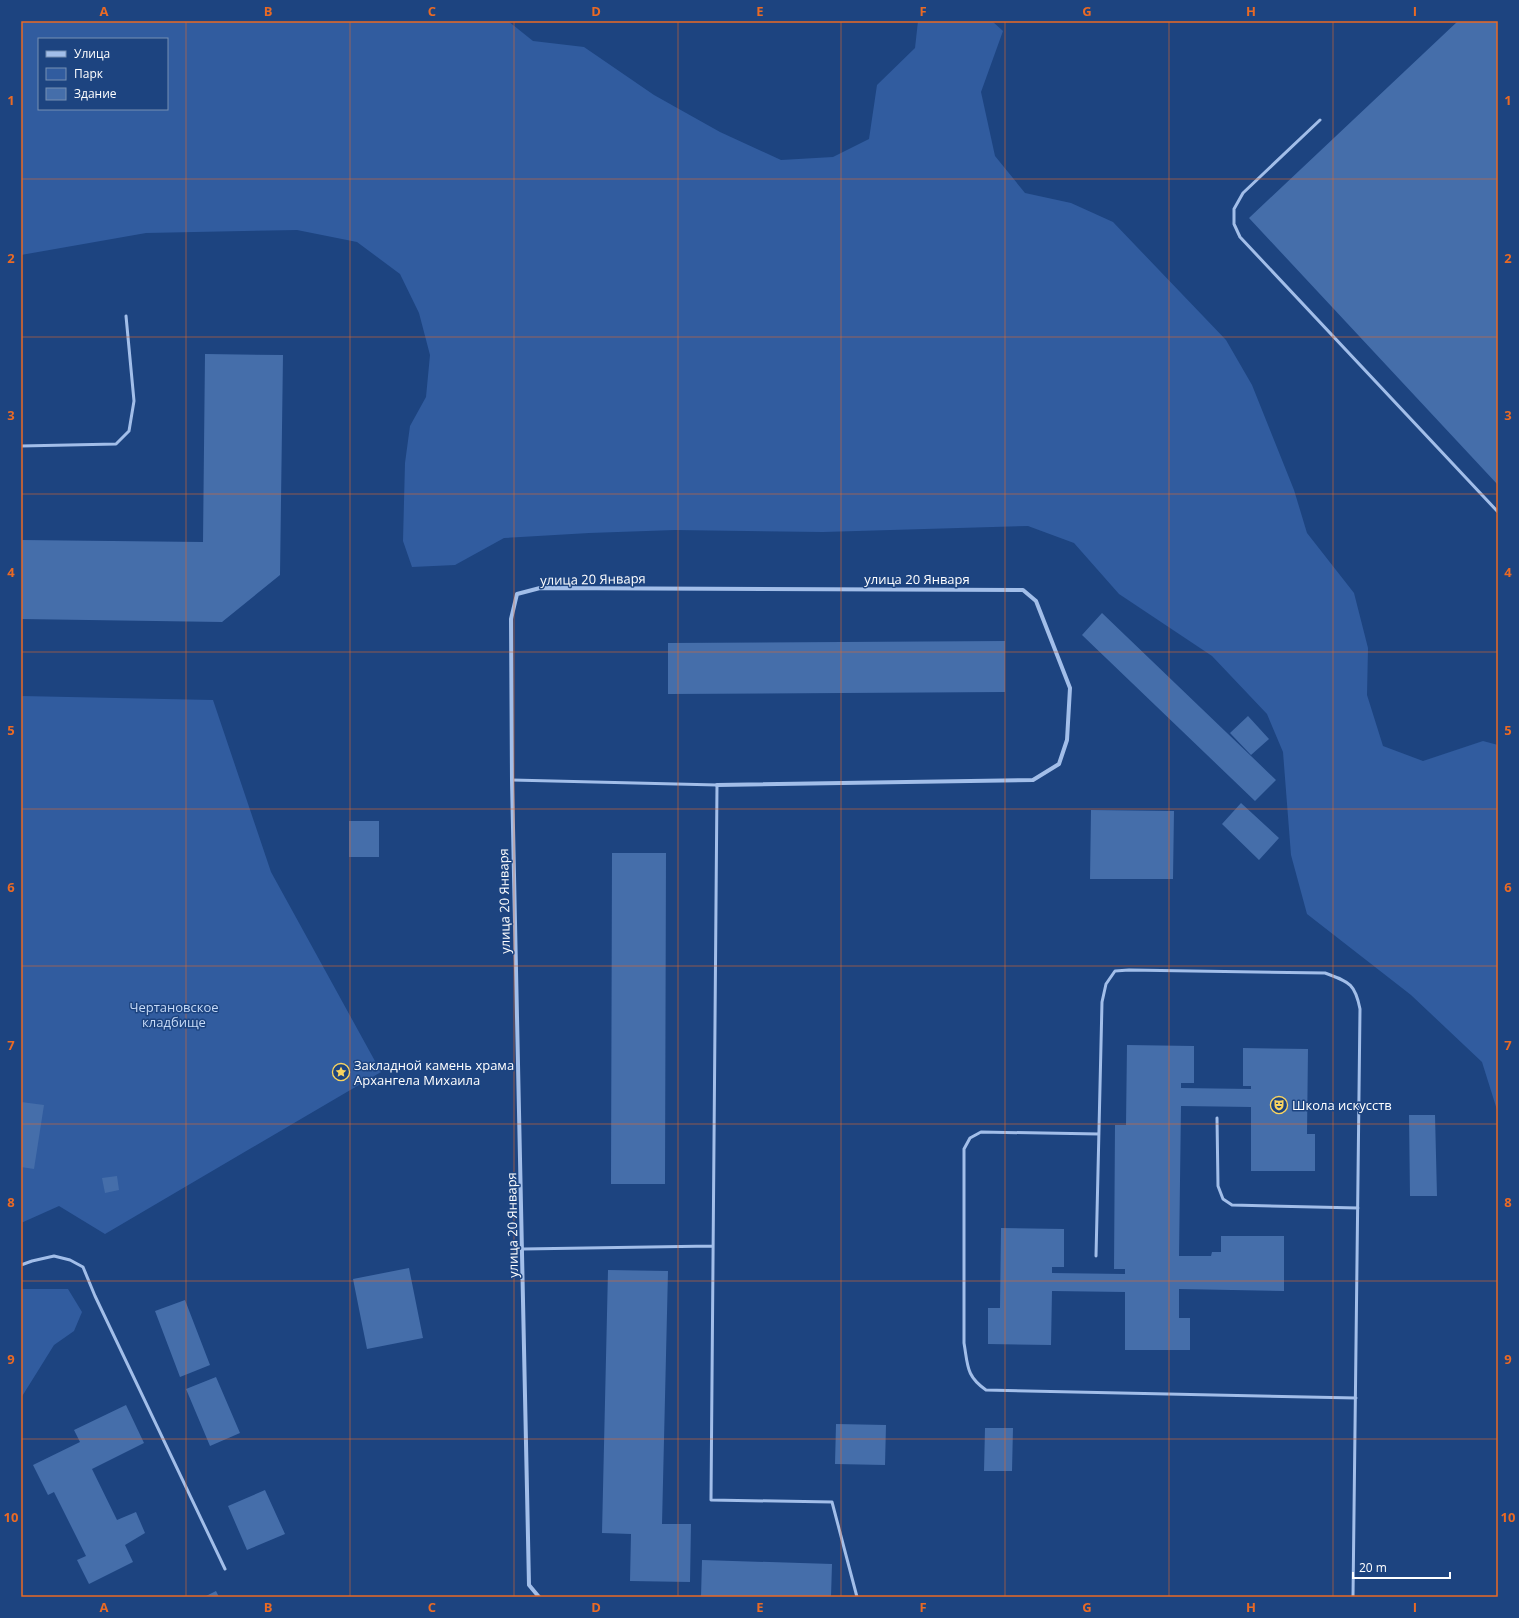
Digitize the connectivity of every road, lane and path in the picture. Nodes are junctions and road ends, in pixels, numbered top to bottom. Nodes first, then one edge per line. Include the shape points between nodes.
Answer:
1 (1320, 120) dead end
2 (126, 316) dead end
3 (21, 446) edge
4 (1498, 512) edge
5 (512, 780) junction
6 (717, 785) junction
7 (1217, 1118) dead end
8 (1099, 1134) junction
9 (1358, 1208) junction
10 (712, 1246) junction
11 (523, 1249) junction
12 (1096, 1256) dead end
13 (21, 1265) edge
14 (1356, 1398) junction
15 (225, 1569) dead end
16 (539, 1597) edge
17 (857, 1597) edge
18 (1353, 1597) edge

1 - 4 lane via 1244,193 1234,209 1234,224 1240,237
2 - 3 lane via 134,401 129,431 116,444
5 - 6 lane
5 - 6 street, улица 20 Января via 511,619 517,594 540,588 1023,590 1036,601 1070,688 1068,740 1060,764 1033,780
5 - 11 street, улица 20 Января
6 - 10 lane
7 - 9 lane via 1218,1186 1222,1200 1232,1205
8 - 9 lane via 1102,1002 1106,984 1116,971 1325,973 1344,980 1357,992 1360,1009
8 - 12 lane
8 - 14 lane via 981,1132 970,1138 964,1149 964,1343 968,1369 974,1381 986,1390
9 - 14 lane
10 - 11 lane
10 - 17 lane via 711,1500 832,1502
11 - 16 street, улица 20 Января via 528,1585
13 - 15 lane via 54,1256 83,1267
14 - 18 lane

